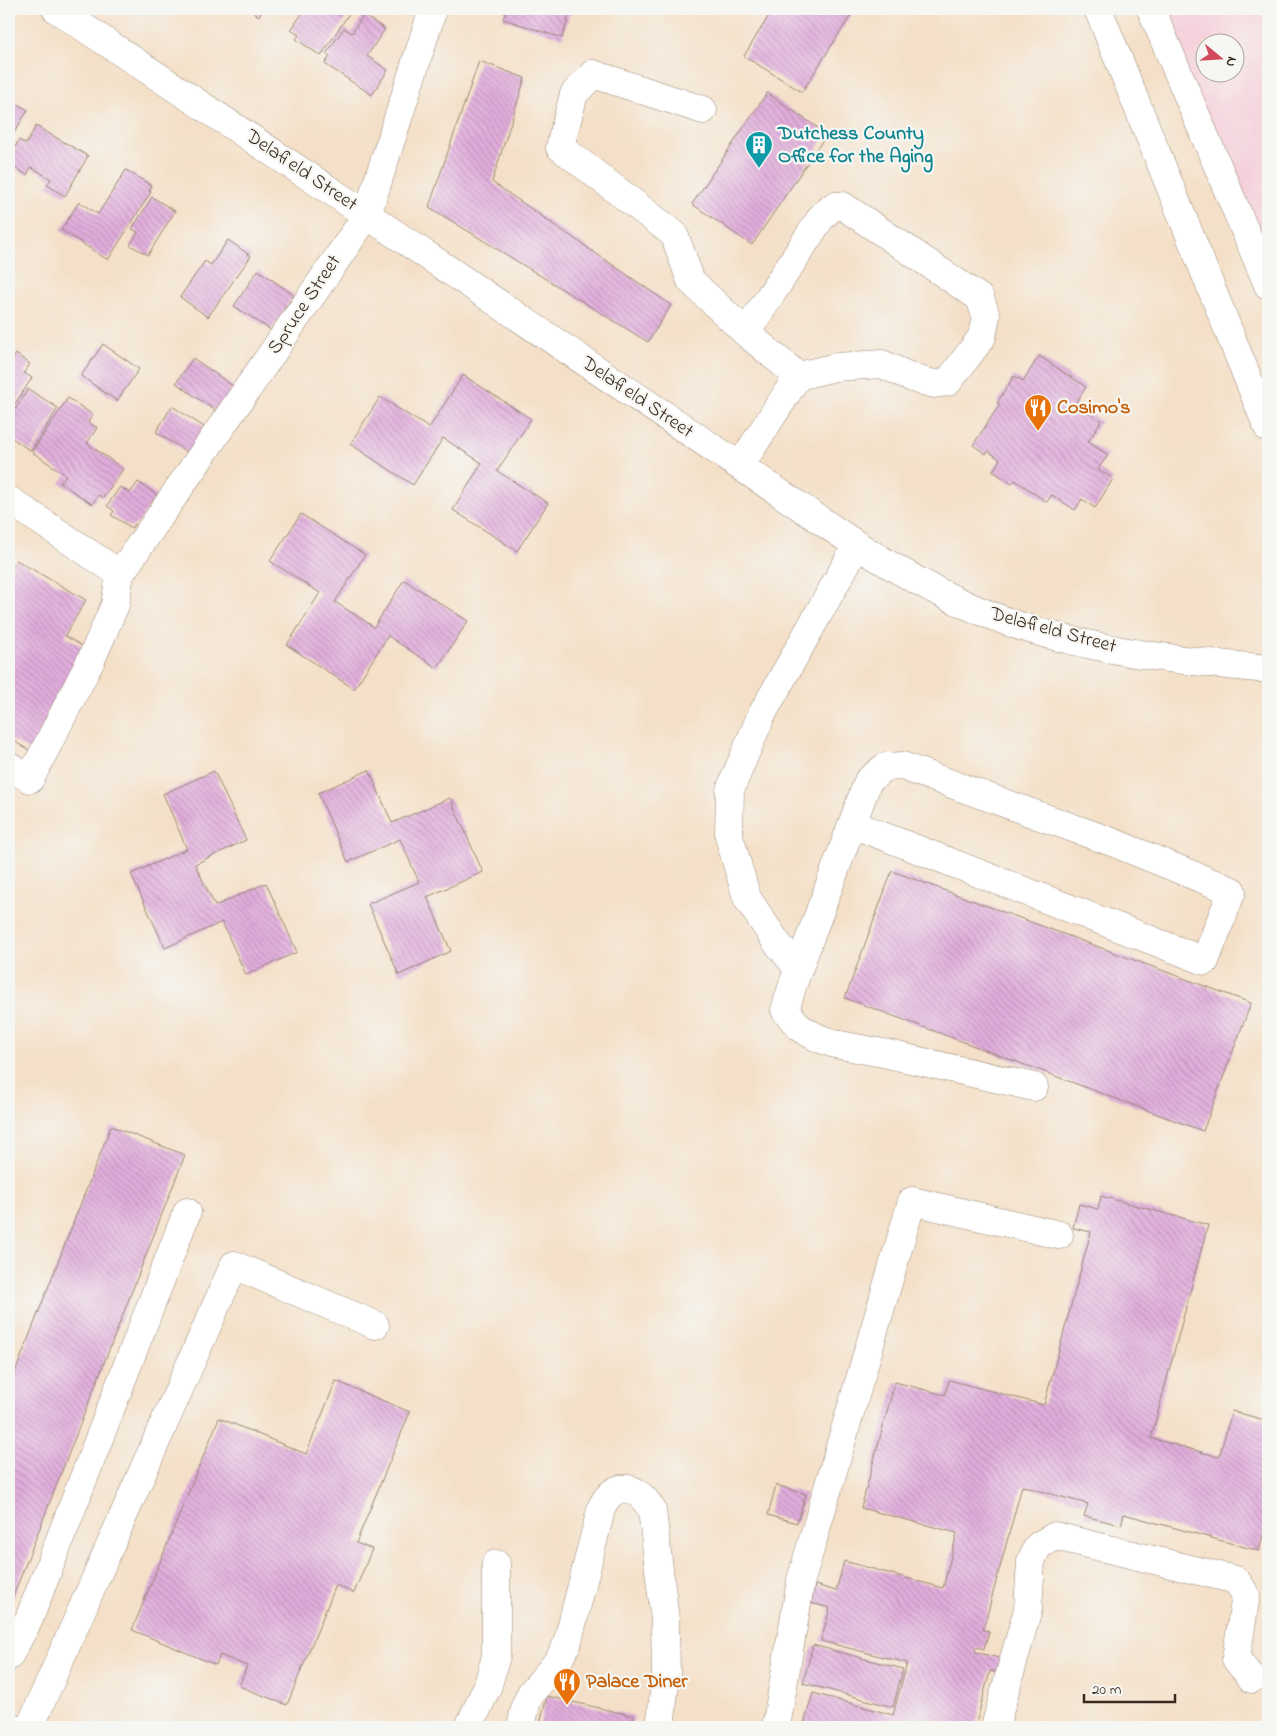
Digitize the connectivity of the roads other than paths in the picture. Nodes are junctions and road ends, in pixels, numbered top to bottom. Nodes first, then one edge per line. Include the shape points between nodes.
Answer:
1 (56, 9) edge
2 (433, 9) edge
3 (1098, 9) edge
4 (1151, 9) edge
5 (703, 110) dead end
6 (367, 215) junction
7 (1268, 285) edge
8 (746, 333) junction
9 (798, 376) junction
10 (1268, 428) edge
11 (740, 466) junction
12 (9, 500) edge
13 (858, 545) junction
14 (120, 574) junction
15 (1268, 669) edge
16 (9, 766) edge
17 (852, 824) junction
18 (798, 968) junction
19 (1034, 1087) dead end
20 (188, 1212) dead end
21 (1059, 1235) dead end
22 (375, 1325) dead end
23 (496, 1564) dead end
24 (9, 1656) edge
25 (1252, 1679) dead end
26 (30, 1727) edge
27 (469, 1727) edge
28 (521, 1727) edge
29 (660, 1727) edge
30 (776, 1727) edge
31 (995, 1727) edge

1 - 6 main road, Delafield Street
2 - 6 main road, Spruce Street
3 - 10 main road
4 - 7 main road
5 - 8 main road via 593,74 574,94 560,147 674,234 691,281
6 - 11 main road, Delafield Street
6 - 14 main road, Spruce Street
8 - 9 main road
8 - 9 main road via 822,216 834,206 843,206 980,298 986,316 982,337 948,382 934,384 915,379 882,364 836,367
9 - 11 main road
11 - 13 main road, Delafield Street
12 - 14 main road
13 - 15 main road, Delafield Street via 934,590 1017,625 1138,654
13 - 18 main road via 761,716 730,790 729,836 747,898
14 - 16 main road via 115,605 94,653 30,779
17 - 17 main road via 1205,961 1232,890 1112,842 902,766 885,767 868,782
17 - 18 main road
18 - 19 main road via 785,1010 800,1028 818,1038
20 - 24 main road via 29,1619
21 - 30 main road via 912,1201 801,1580
22 - 26 main road via 234,1265
23 - 27 main road via 496,1656
25 - 31 main road via 1236,1659 1246,1595 1236,1580 1055,1536 1038,1546 1031,1561 1028,1609
28 - 29 main road via 531,1693 567,1644 602,1506 607,1496 627,1488 638,1492 652,1510 665,1620 666,1675

